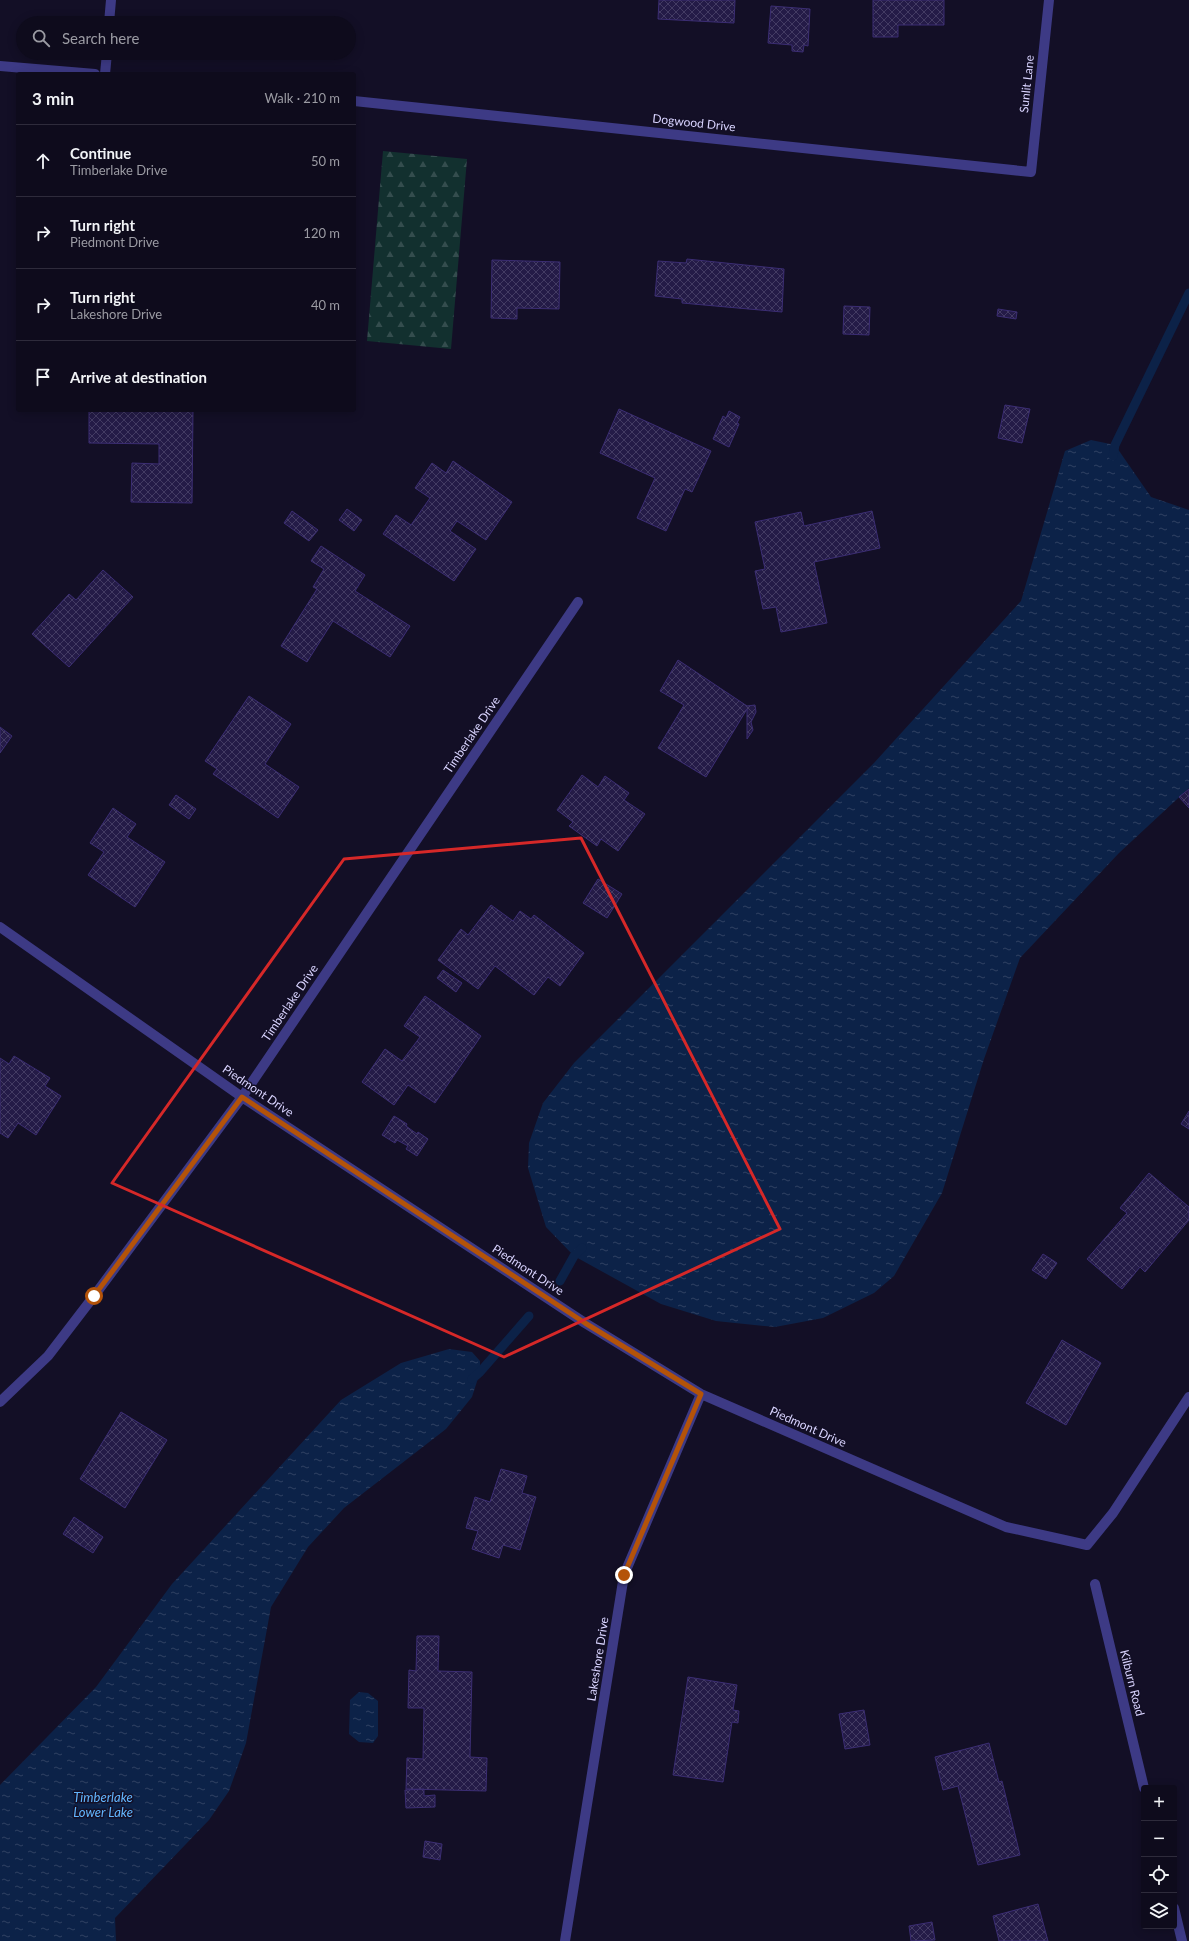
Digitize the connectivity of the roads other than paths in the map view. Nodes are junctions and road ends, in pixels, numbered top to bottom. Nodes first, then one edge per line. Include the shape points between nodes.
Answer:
1 (111, 0) edge
2 (1049, 0) edge
3 (110, 16) edge
4 (106, 60) edge
5 (0, 66) edge
6 (71, 72) edge
7 (105, 72) edge
8 (356, 101) edge
9 (1031, 172) joint
10 (578, 602) dead end
11 (0, 927) edge
12 (242, 1097) junction
13 (701, 1394) junction
14 (1189, 1397) edge
15 (0, 1402) edge
16 (1095, 1584) dead end
17 (1143, 1785) edge
18 (1177, 1920) edge
19 (566, 1941) edge
20 (1182, 1941) edge

1 - 3 street
2 - 9 street, Sunlit Lane
4 - 7 street
5 - 6 street
8 - 9 street, Dogwood Drive
10 - 12 street, Timberlake Drive
11 - 12 street, Piedmont Drive
12 - 13 street, Piedmont Drive via 585,1323
12 - 15 street, Timberlake Drive via 48,1356
13 - 14 street, Piedmont Drive via 1006,1527 1087,1545 1113,1513
13 - 19 street, Lakeshore Drive via 624,1575
16 - 17 street, Kilburn Road
18 - 20 street

